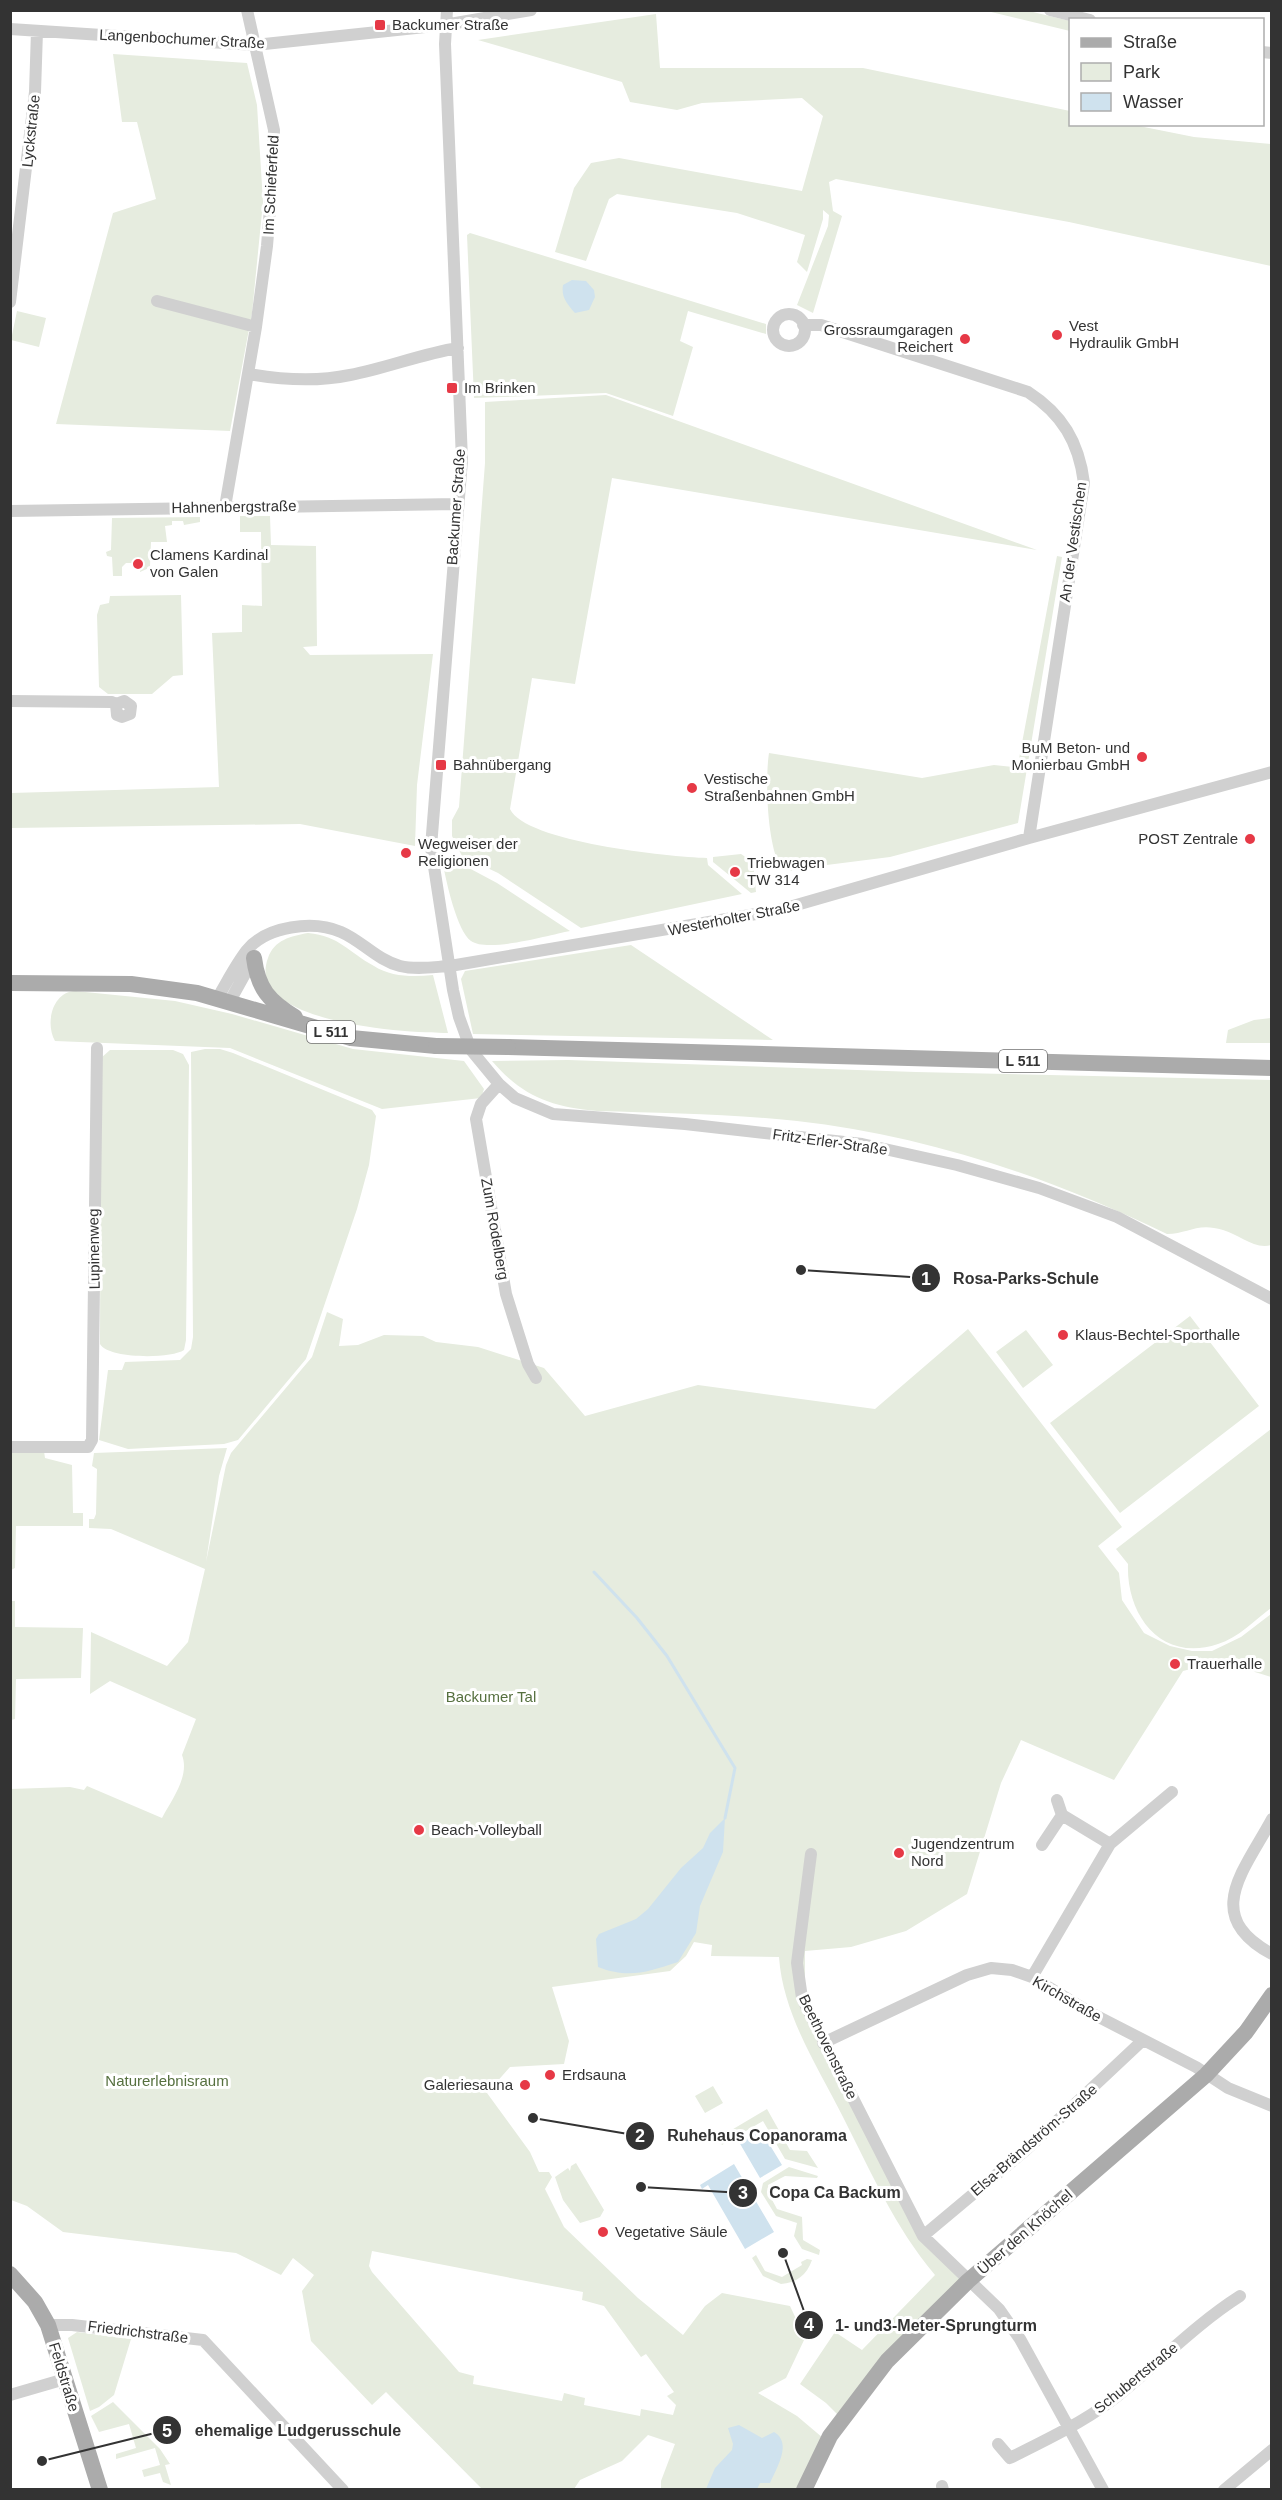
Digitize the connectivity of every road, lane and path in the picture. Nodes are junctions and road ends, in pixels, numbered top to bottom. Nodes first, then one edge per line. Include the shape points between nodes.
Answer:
1 (246, 10) edge
2 (447, 10) edge
3 (531, 10) edge
4 (1050, 10) edge
5 (1082, 18) edge
6 (444, 25) junction
7 (10, 29) edge
8 (37, 31) junction
9 (255, 45) junction
10 (13, 269) edge
11 (157, 300) dead end
12 (10, 302) edge
13 (804, 325) dead end
14 (256, 327) junction
15 (458, 348) junction
16 (249, 374) junction
17 (457, 504) junction
18 (225, 507) junction
19 (10, 511) edge
20 (10, 701) edge
21 (116, 704) dead end
22 (1272, 772) edge
23 (1029, 838) junction
24 (266, 937) junction
25 (254, 958) junction
26 (450, 966) junction
27 (10, 983) edge
28 (224, 999) junction
29 (311, 1027) junction
30 (97, 1048) dead end
31 (1272, 1068) edge
32 (499, 1084) junction
33 (1272, 1299) edge
34 (536, 1378) dead end
35 (10, 1447) edge
36 (1172, 1792) dead end
37 (1057, 1800) dead end
38 (1062, 1815) junction
39 (1272, 1819) edge
40 (1110, 1844) junction
41 (1042, 1845) dead end
42 (811, 1854) dead end
43 (1272, 1954) edge
44 (1032, 1977) junction
45 (1272, 1995) edge
46 (1142, 2041) junction
47 (823, 2043) junction
48 (1206, 2075) junction
49 (1272, 2106) edge
50 (923, 2236) junction
51 (10, 2274) edge
52 (968, 2282) junction
53 (1240, 2296) dead end
54 (48, 2325) junction
55 (65, 2379) junction
56 (10, 2395) edge
57 (1068, 2429) junction
58 (998, 2444) dead end
59 (1272, 2450) edge
60 (100, 2490) edge
61 (343, 2490) edge
62 (804, 2490) edge
63 (1103, 2490) edge
64 (1224, 2490) edge

1 - 9 street, Im Schieferfeld
2 - 6 street, Backumer Straße
3 - 6 street, Langenbochumer Straße
4 - 5 street
6 - 9 street, Langenbochumer Straße
6 - 15 street, Backumer Straße
7 - 8 street, Langenbochumer Straße
8 - 9 street, Langenbochumer Straße
8 - 10 street, Lyckstraße via 35,92
9 - 14 street, Im Schieferfeld via 274,130 267,246
10 - 12 street, Lyckstraße
11 - 14 street
13 - 23 street, An der Vestischen via 820,325 1028,392 1049,407 1074,441 1084,483
14 - 16 street, Im Schieferfeld
15 - 16 street via 316,380
15 - 17 street, Backumer Straße via 462,460
16 - 18 street, Im Schieferfeld
17 - 18 street, Hahnenbergstraße
17 - 26 street, Backumer Straße via 430,826 431,855
18 - 19 street, Hahnenbergstraße
20 - 21 street
22 - 23 street, Westerholter Straße
23 - 26 street, Westerholter Straße via 773,912
24 - 25 street
24 - 26 street, Westerholter Straße via 296,927 317,926 342,932 399,966
24 - 28 street, Westerholter Straße via 246,951
25 - 28 street
25 - 29 main road via 261,987 283,1009
26 - 32 street, Fritz-Erler-Straße via 459,1017 471,1050
27 - 28 main road, L 511 via 131,984
28 - 29 main road, L 511
29 - 31 main road, L 511, bridge via 351,1038 436,1046
30 - 35 street, Lupinenweg via 94,1430 88,1447
32 - 33 street, Fritz-Erler-Straße via 515,1098 553,1114 862,1144 957,1165 1105,1212
32 - 34 street, Zum Rodelberg via 480,1104 476,1119 506,1294
36 - 40 street
37 - 38 street
38 - 40 street
38 - 41 street
39 - 43 street via 1240,1878 1232,1905 1233,1920 1242,1933
40 - 44 street
42 - 47 street, Beethovenstraße via 797,1964 802,1998
44 - 46 street, Kirchstraße
44 - 47 street, Kirchstraße via 991,1968 967,1975
45 - 48 main road, Über den Knöchel via 1246,2032
46 - 48 street, Kirchstraße
46 - 50 street, Elsa-Brändström-Straße via 1027,2149
47 - 50 street, Beethovenstraße
48 - 49 street, Kirchstraße
48 - 52 main road, Über den Knöchel
50 - 52 street, Beethovenstraße
51 - 54 main road, Feldstraße via 35,2302
52 - 57 street, Beethovenstraße via 999,2309 1020,2339
52 - 62 main road, Über den Knöchel via 870,2381 830,2436
53 - 57 street, Schubertstraße via 1110,2402
54 - 55 main road, Feldstraße
54 - 61 street, Friedrichstraße via 203,2340
55 - 56 street
55 - 60 main road, Feldstraße
57 - 58 street, Schubertstraße via 1010,2458
57 - 63 street, Beethovenstraße
59 - 64 street

